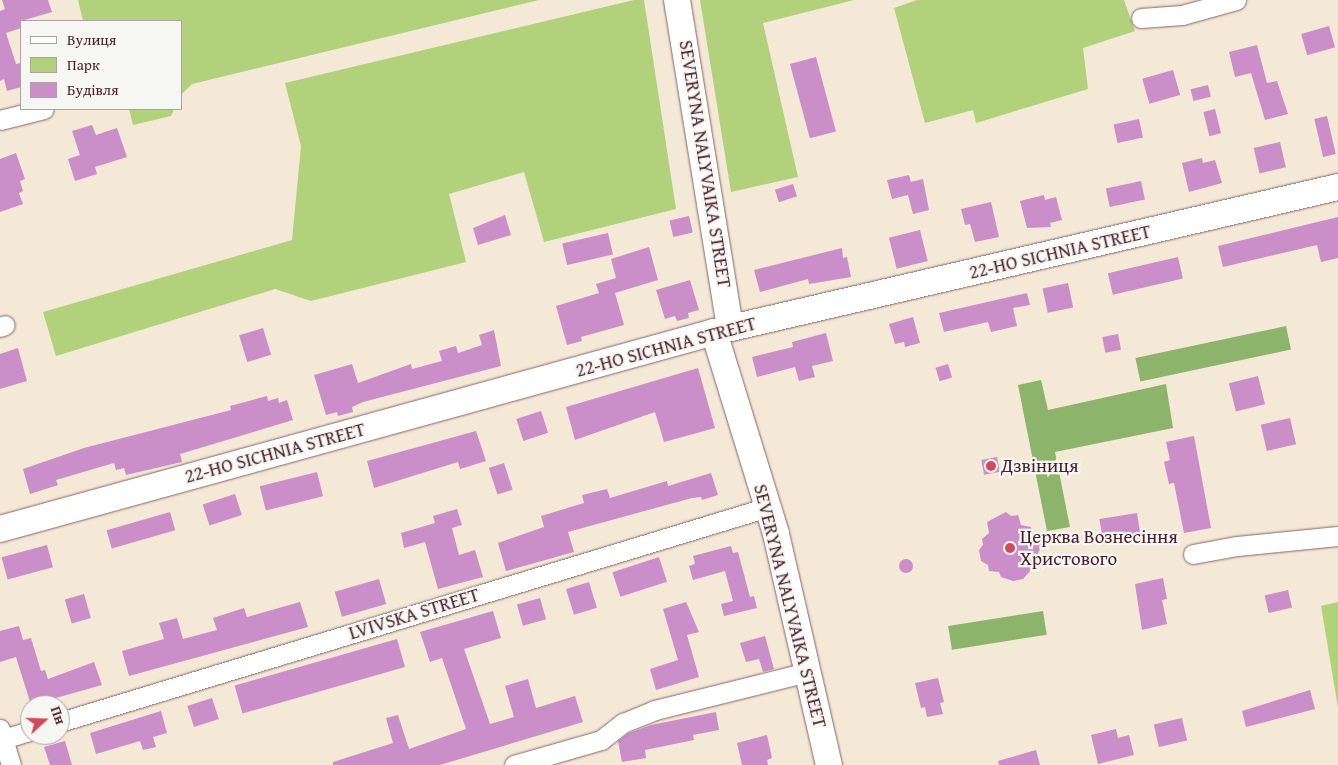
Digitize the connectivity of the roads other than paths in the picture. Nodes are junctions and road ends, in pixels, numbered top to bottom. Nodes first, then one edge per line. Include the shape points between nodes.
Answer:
1 (678, 0) edge
2 (1236, 0) edge
3 (1141, 18) dead end
4 (40, 110) edge
5 (0, 120) edge
6 (1338, 187) edge
7 (722, 330) junction
8 (768, 507) junction
9 (0, 529) edge
10 (1338, 536) edge
11 (1193, 554) dead end
12 (807, 672) junction
13 (70, 719) edge
14 (20, 733) edge
15 (1, 736) edge
16 (11, 765) edge
17 (514, 765) edge
18 (828, 765) edge

1 - 7 street, SEVERYNA NALYVAIKA STREET
2 - 3 street via 1182,15
4 - 5 street
6 - 7 street, 22-HO SICHNIA STREET
7 - 8 street, SEVERYNA NALYVAIKA STREET
7 - 9 street, 22-HO SICHNIA STREET
8 - 12 street, SEVERYNA NALYVAIKA STREET
8 - 13 street, LVIVSKA STREET
10 - 11 street via 1237,546
12 - 17 street via 655,710 623,723 601,740
12 - 18 street, SEVERYNA NALYVAIKA STREET
14 - 15 street
15 - 16 street

